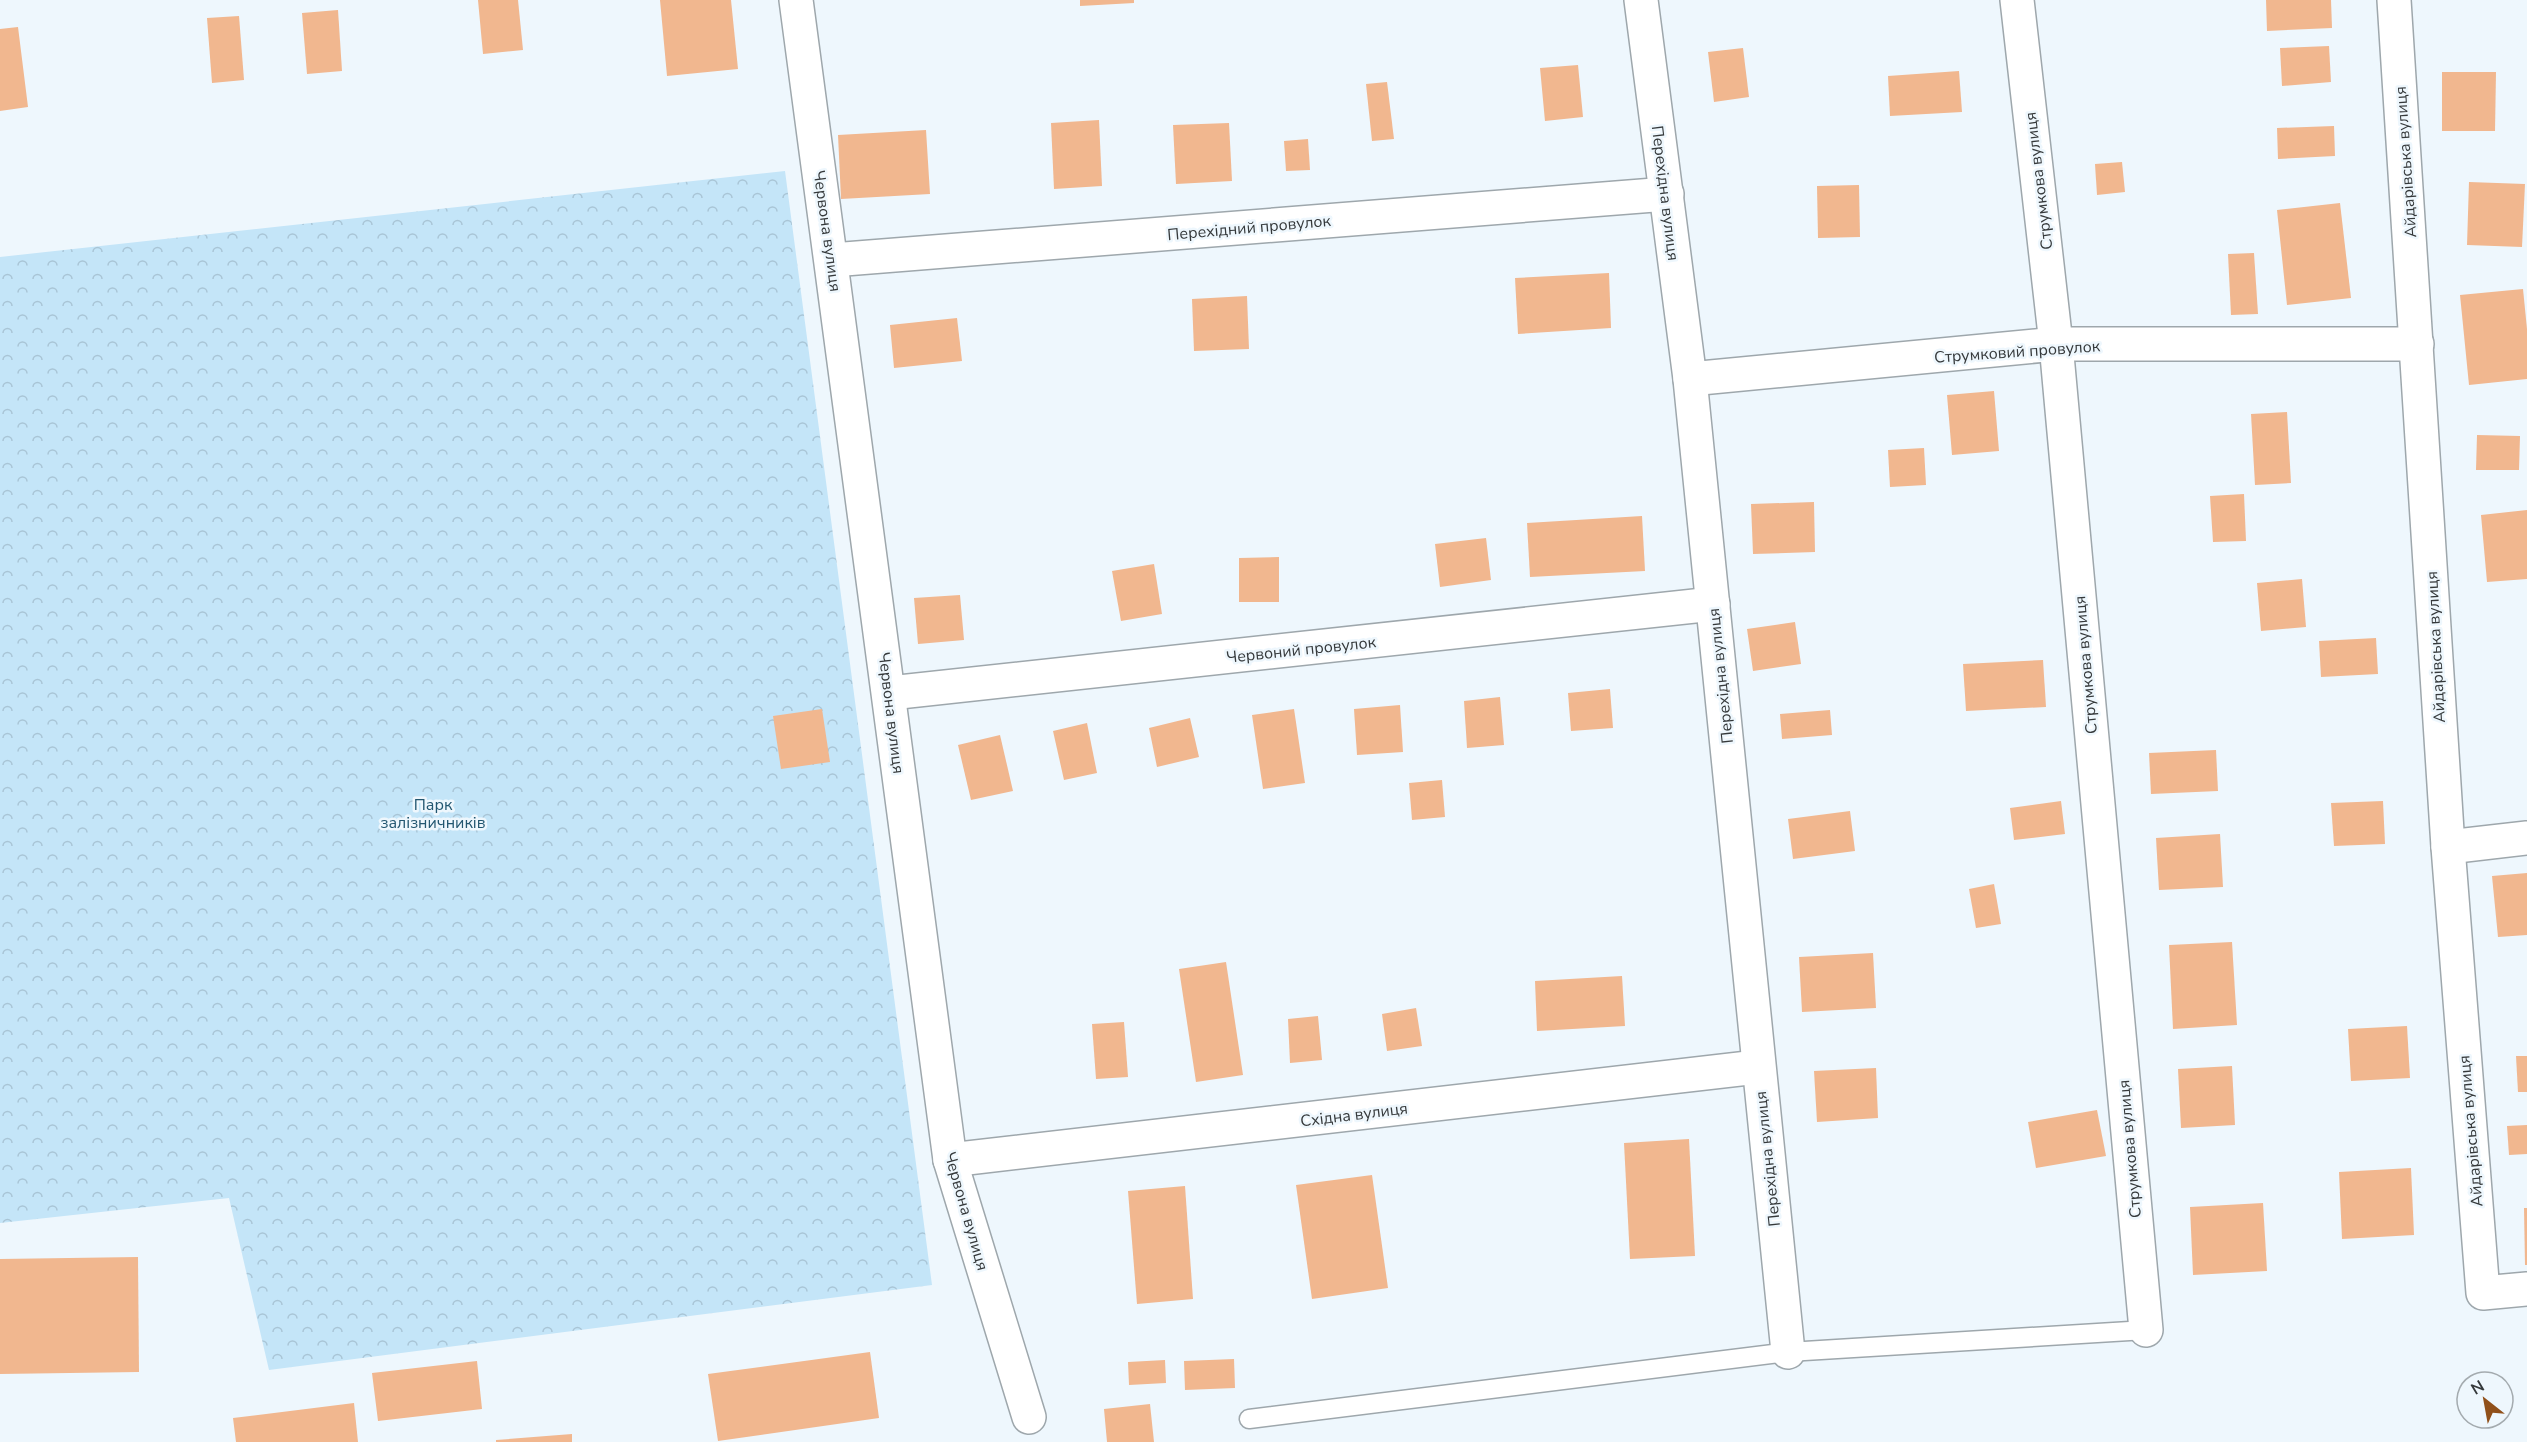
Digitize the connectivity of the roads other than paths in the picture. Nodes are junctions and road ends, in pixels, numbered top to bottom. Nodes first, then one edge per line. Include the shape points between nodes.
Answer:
1 (796, 0) edge
2 (1641, 0) edge
3 (2017, 0) edge
4 (2394, 0) edge
5 (1667, 194) junction
6 (832, 260) junction
7 (2056, 344) junction
8 (2417, 344) junction
9 (1689, 379) junction
10 (1713, 604) junction
11 (890, 693) junction
12 (2527, 838) edge
13 (2448, 847) junction
14 (1757, 1067) junction
15 (950, 1160) junction
16 (2527, 1289) edge
17 (2146, 1330) joint
18 (1788, 1352) junction
19 (1029, 1417) dead end
20 (1249, 1419) dead end

1 - 6 street, Червона вулиця
2 - 5 street, Перехідна вулиця
3 - 7 street, Струмкова вулиця
4 - 8 street, Айдарівська вулиця
5 - 6 street, Перехідний провулок
5 - 9 street, Перехідна вулиця
6 - 11 street, Червона вулиця
7 - 8 street, Струмковий провулок
7 - 9 street, Струмковий провулок
7 - 17 street, Струмкова вулиця
8 - 13 street, Айдарівська вулиця
9 - 10 street, Перехідна вулиця
10 - 11 street, Червоний провулок
10 - 14 street, Перехідна вулиця
11 - 15 street, Червона вулиця
12 - 13 street
13 - 16 street, Айдарівська вулиця via 2483,1293
14 - 15 street, Східна вулиця
14 - 18 street, Перехідна вулиця
15 - 19 street, Червона вулиця
17 - 18 lane
18 - 20 lane

